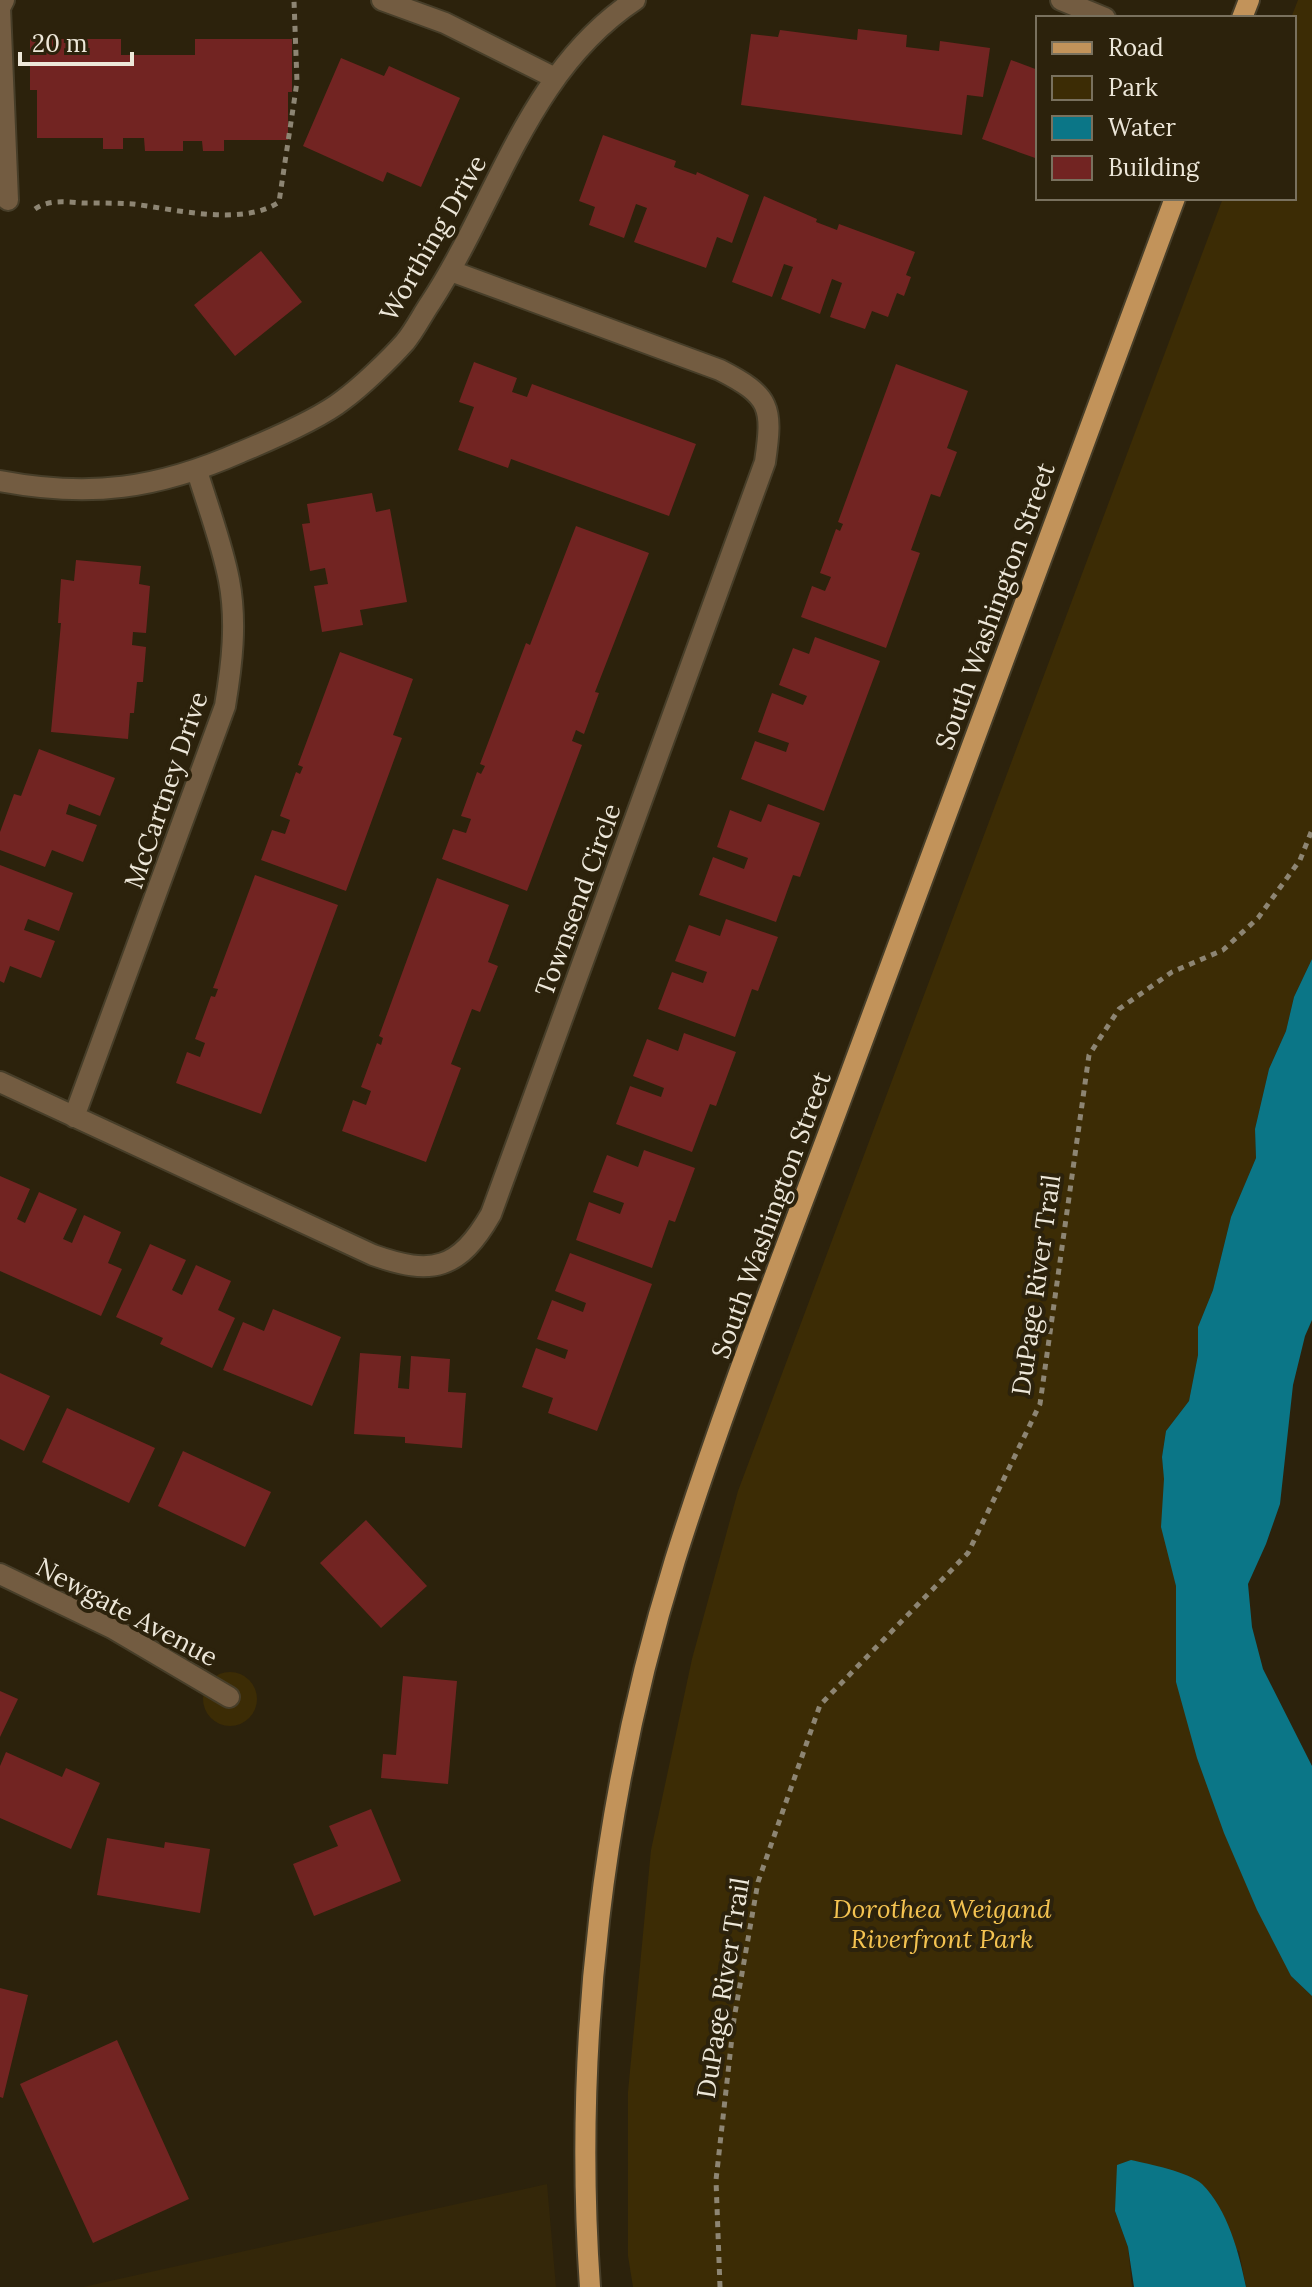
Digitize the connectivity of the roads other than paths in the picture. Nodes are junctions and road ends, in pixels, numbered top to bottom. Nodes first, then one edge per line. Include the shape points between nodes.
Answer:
1 (4, 0) edge
2 (382, 0) edge
3 (635, 0) edge
4 (1061, 0) edge
5 (1100, 16) edge
6 (553, 77) junction
7 (8, 200) dead end
8 (1174, 200) edge
9 (451, 271) junction
10 (197, 471) junction
11 (0, 481) edge
12 (0, 1082) edge
13 (74, 1117) junction
14 (0, 1574) edge
15 (229, 1697) dead end
16 (590, 2287) edge

1 - 7 street via 0,8
2 - 6 street via 445,23
3 - 6 street, Worthing Drive via 603,22
4 - 5 street
6 - 9 street, Worthing Drive
8 - 16 main road, South Washington Street via 675,1561 630,1733 597,1940 587,2110
9 - 10 street, Worthing Drive via 405,342 342,401
9 - 13 street, Townsend Circle via 752,386 766,407 770,431 765,462 491,1214 459,1255 439,1265 404,1266
10 - 11 street, Worthing Drive via 141,486 91,491
10 - 13 street, McCartney Drive via 231,592 234,638 225,706
12 - 13 street, Townsend Circle
14 - 15 street, Newgate Avenue via 112,1628

